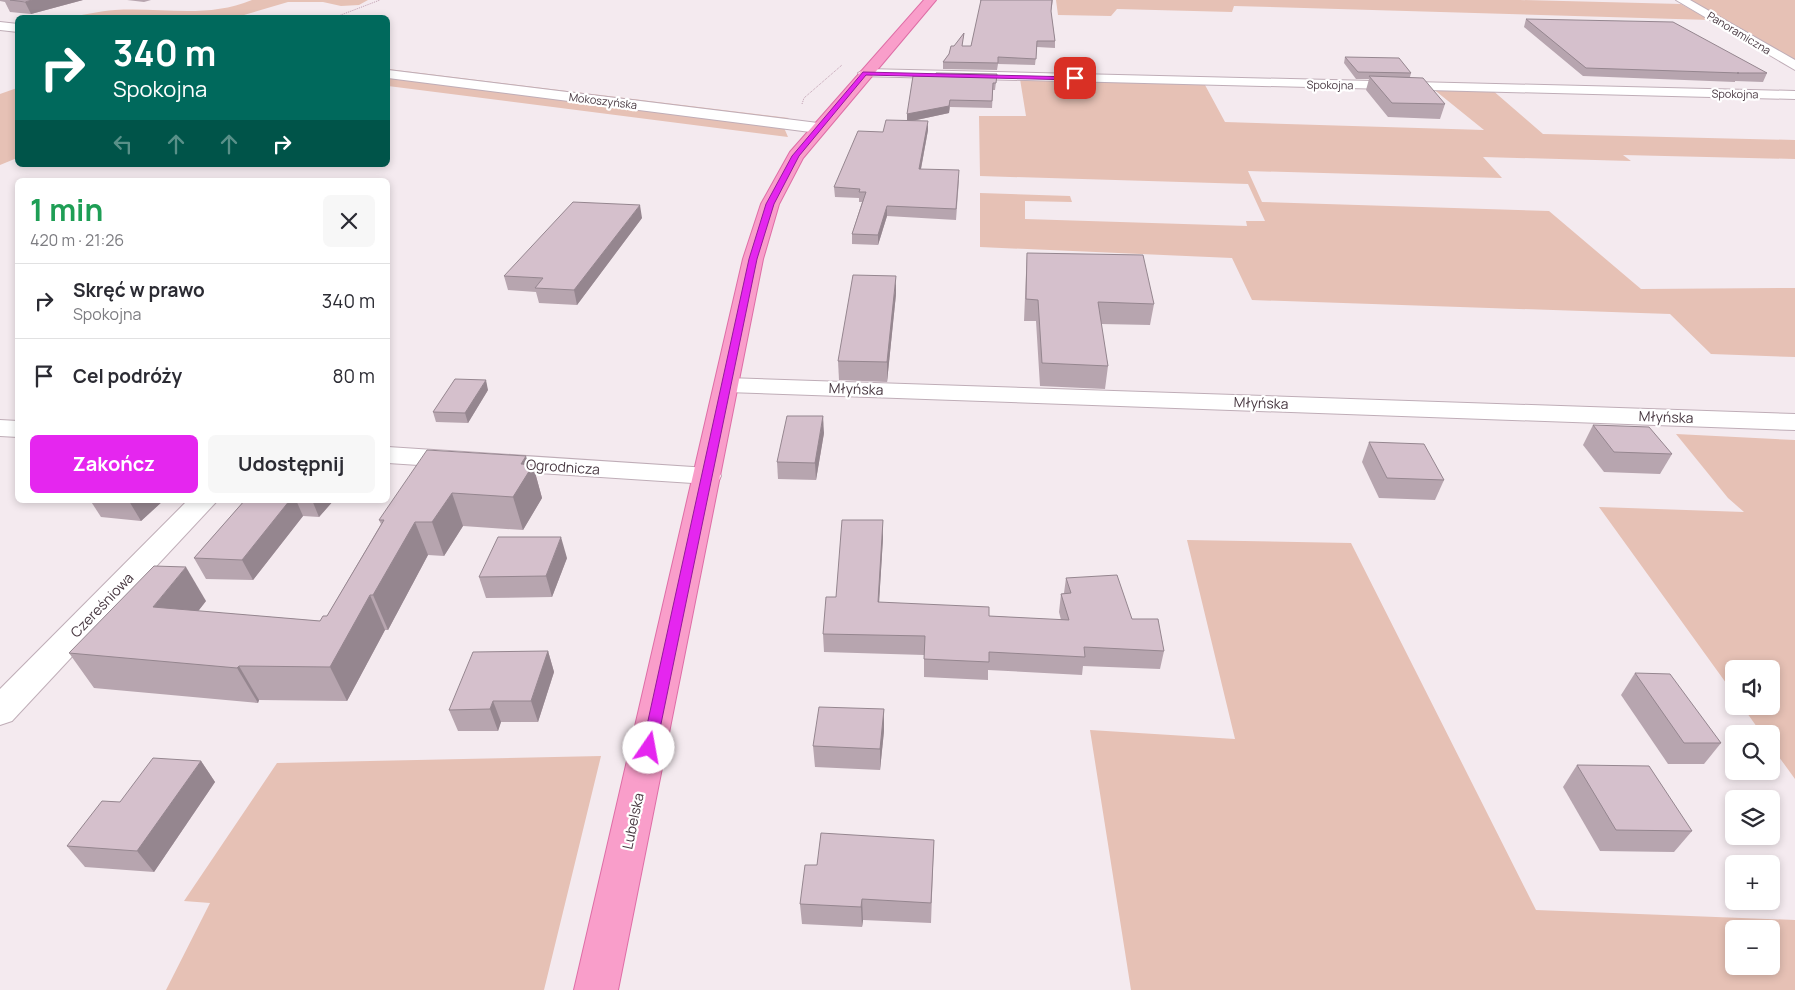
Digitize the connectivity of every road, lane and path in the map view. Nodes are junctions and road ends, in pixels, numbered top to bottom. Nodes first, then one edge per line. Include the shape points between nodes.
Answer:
1 (380, 0) edge
2 (930, 0) edge
3 (1682, 0) edge
4 (341, 15) edge
5 (0, 26) edge
6 (15, 28) edge
7 (1793, 64) edge
8 (856, 69) junction
9 (390, 74) edge
10 (1795, 95) edge
11 (800, 108) dead end
12 (818, 128) junction
13 (727, 385) junction
14 (1795, 422) edge
15 (0, 428) edge
16 (15, 429) edge
17 (390, 455) edge
18 (708, 476) junction
19 (201, 503) edge
20 (0, 711) edge
21 (596, 990) edge

1 - 4 path
2 - 8 main road, Lubelska
3 - 7 street, Panoramiczna
5 - 6 street
8 - 10 street, Spokojna
8 - 11 path via 839,67 804,98
8 - 12 main road, Lubelska
9 - 12 street, Mokoszyńska
12 - 13 main road, Lubelska via 796,156 770,204 753,259
13 - 14 street, Młyńska
13 - 18 main road, Lubelska
15 - 16 street
17 - 18 street, Ogrodnicza
18 - 21 main road, Lubelska
19 - 20 street, Czereśniowa

